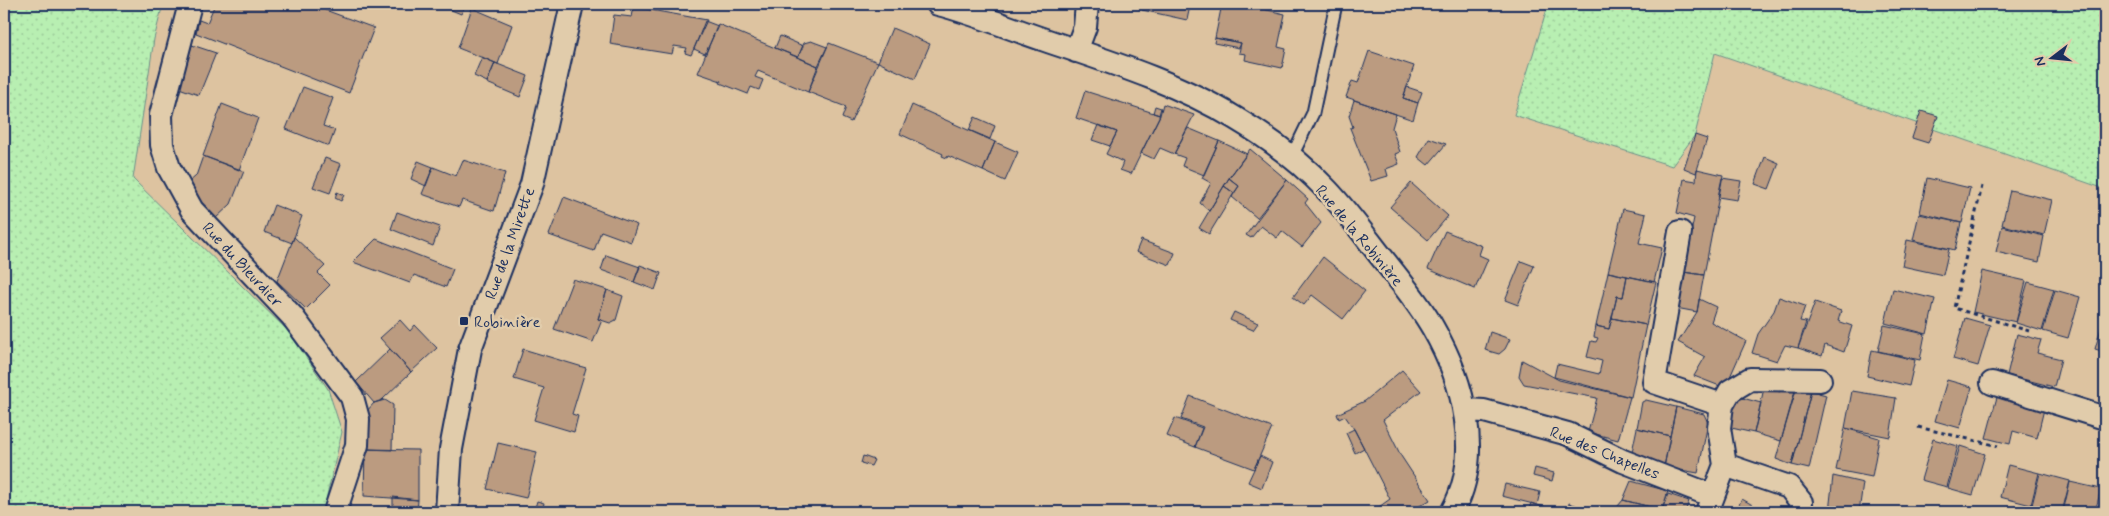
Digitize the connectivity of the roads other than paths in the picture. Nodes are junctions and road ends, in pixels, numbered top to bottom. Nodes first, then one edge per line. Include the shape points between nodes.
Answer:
1 (190, 4) edge
2 (572, 4) edge
3 (938, 4) edge
4 (1087, 4) edge
5 (1336, 4) edge
6 (1076, 51) junction
7 (1291, 158) junction
8 (1680, 232) dead end
9 (1820, 380) dead end
10 (1992, 383) dead end
11 (1722, 405) junction
12 (1464, 410) junction
13 (2105, 418) edge
14 (1725, 465) junction
15 (1710, 504) edge
16 (335, 512) edge
17 (447, 512) edge
18 (1452, 512) edge
19 (1799, 512) edge

1 - 16 street, Rue du Bleurdier via 161,115 164,152 192,210 292,316 352,397 358,419 357,445
2 - 17 street, Rue de la Mirette via 532,184 470,349 451,449
3 - 6 street, Rue de la Robinière
4 - 6 street via 1086,27
5 - 7 lane via 1313,113
6 - 7 street, Rue de la Robinière via 1187,92 1234,117
7 - 12 street, Rue de la Robinière via 1326,189 1432,327 1447,356
8 - 11 street via 1654,382
9 - 11 street via 1750,379 1730,391
10 - 13 street
11 - 14 street via 1719,428
12 - 15 street, Rue des Chapelles via 1484,411 1568,434
12 - 18 street, Rue de la Robinière via 1467,470 1462,492
14 - 15 street, Rue des Chapelles
14 - 19 street via 1789,487 1801,502

